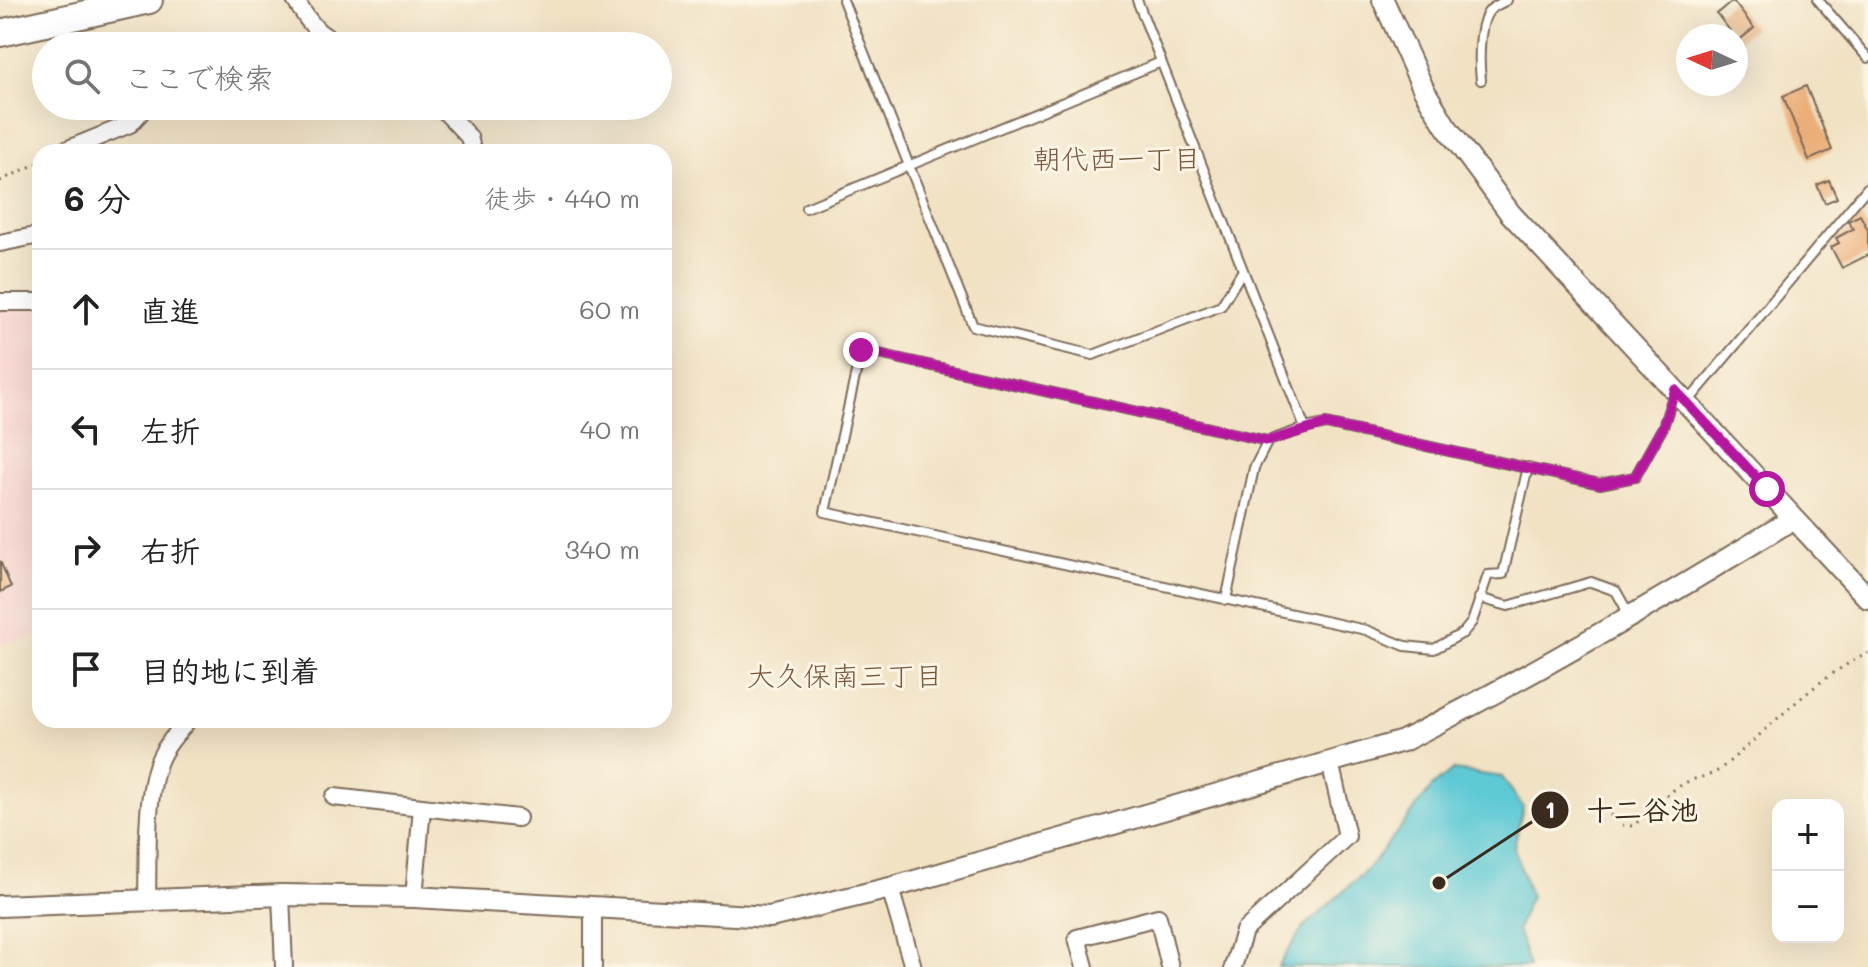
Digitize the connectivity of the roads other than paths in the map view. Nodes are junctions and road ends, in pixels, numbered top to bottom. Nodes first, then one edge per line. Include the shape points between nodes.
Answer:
1 (149, 0) edge
2 (295, 0) edge
3 (843, 0) edge
4 (1137, 0) edge
5 (1383, 0) edge
6 (1507, 0) edge
7 (1818, 0) edge
8 (318, 32) edge
9 (0, 33) edge
10 (1868, 58) edge
11 (1161, 62) junction
12 (1481, 80) dead end
13 (134, 120) edge
14 (453, 120) edge
15 (81, 144) edge
16 (471, 144) edge
17 (908, 165) junction
18 (1868, 187) edge
19 (806, 208) dead end
20 (32, 237) edge
21 (0, 243) edge
22 (1243, 270) junction
23 (0, 302) edge
24 (32, 302) edge
25 (1681, 396) junction
26 (1305, 428) junction
27 (1268, 441) junction
28 (1528, 467) junction
29 (1791, 517) junction
30 (1479, 598) junction
31 (1868, 598) edge
32 (1226, 600) junction
33 (1631, 616) junction
34 (182, 728) edge
35 (1330, 762) junction
36 (334, 797) dead end
37 (422, 807) junction
38 (518, 818) dead end
39 (890, 888) junction
40 (281, 895) junction
41 (414, 897) junction
42 (147, 900) junction
43 (0, 906) edge
44 (593, 909) junction
45 (284, 967) edge
46 (593, 967) edge
47 (913, 967) edge
48 (1085, 967) edge
49 (1170, 967) edge
50 (1233, 967) edge

1 - 9 main road
2 - 8 street
3 - 17 lane
4 - 11 lane
5 - 25 street via 1424,90 1483,178 1552,260
6 - 12 lane via 1484,20
7 - 10 lane
11 - 17 lane
11 - 22 lane
13 - 15 street
14 - 16 street
17 - 19 lane
17 - 22 lane via 973,326 1093,355 1221,306
18 - 25 lane
20 - 21 street
22 - 26 lane
23 - 24 street
25 - 28 lane via 1635,477 1600,484
25 - 29 street
26 - 27 lane
26 - 28 lane via 1326,424
27 - 32 lane via 1254,468
27 - 32 lane via 861,350 825,512
28 - 30 lane via 1503,574 1488,575
29 - 31 street
29 - 33 street
30 - 32 lane via 1463,633 1434,649
30 - 33 lane via 1508,606 1591,582 1616,591
33 - 35 street via 1403,741
34 - 42 street via 158,764
35 - 39 street
35 - 50 street via 1347,836 1244,931
36 - 37 street
37 - 38 street
37 - 41 street
39 - 44 street via 770,917
39 - 47 street
40 - 41 street
40 - 42 street
40 - 45 street
41 - 44 street
42 - 43 street
44 - 46 street
48 - 49 street via 1077,938 1158,917

